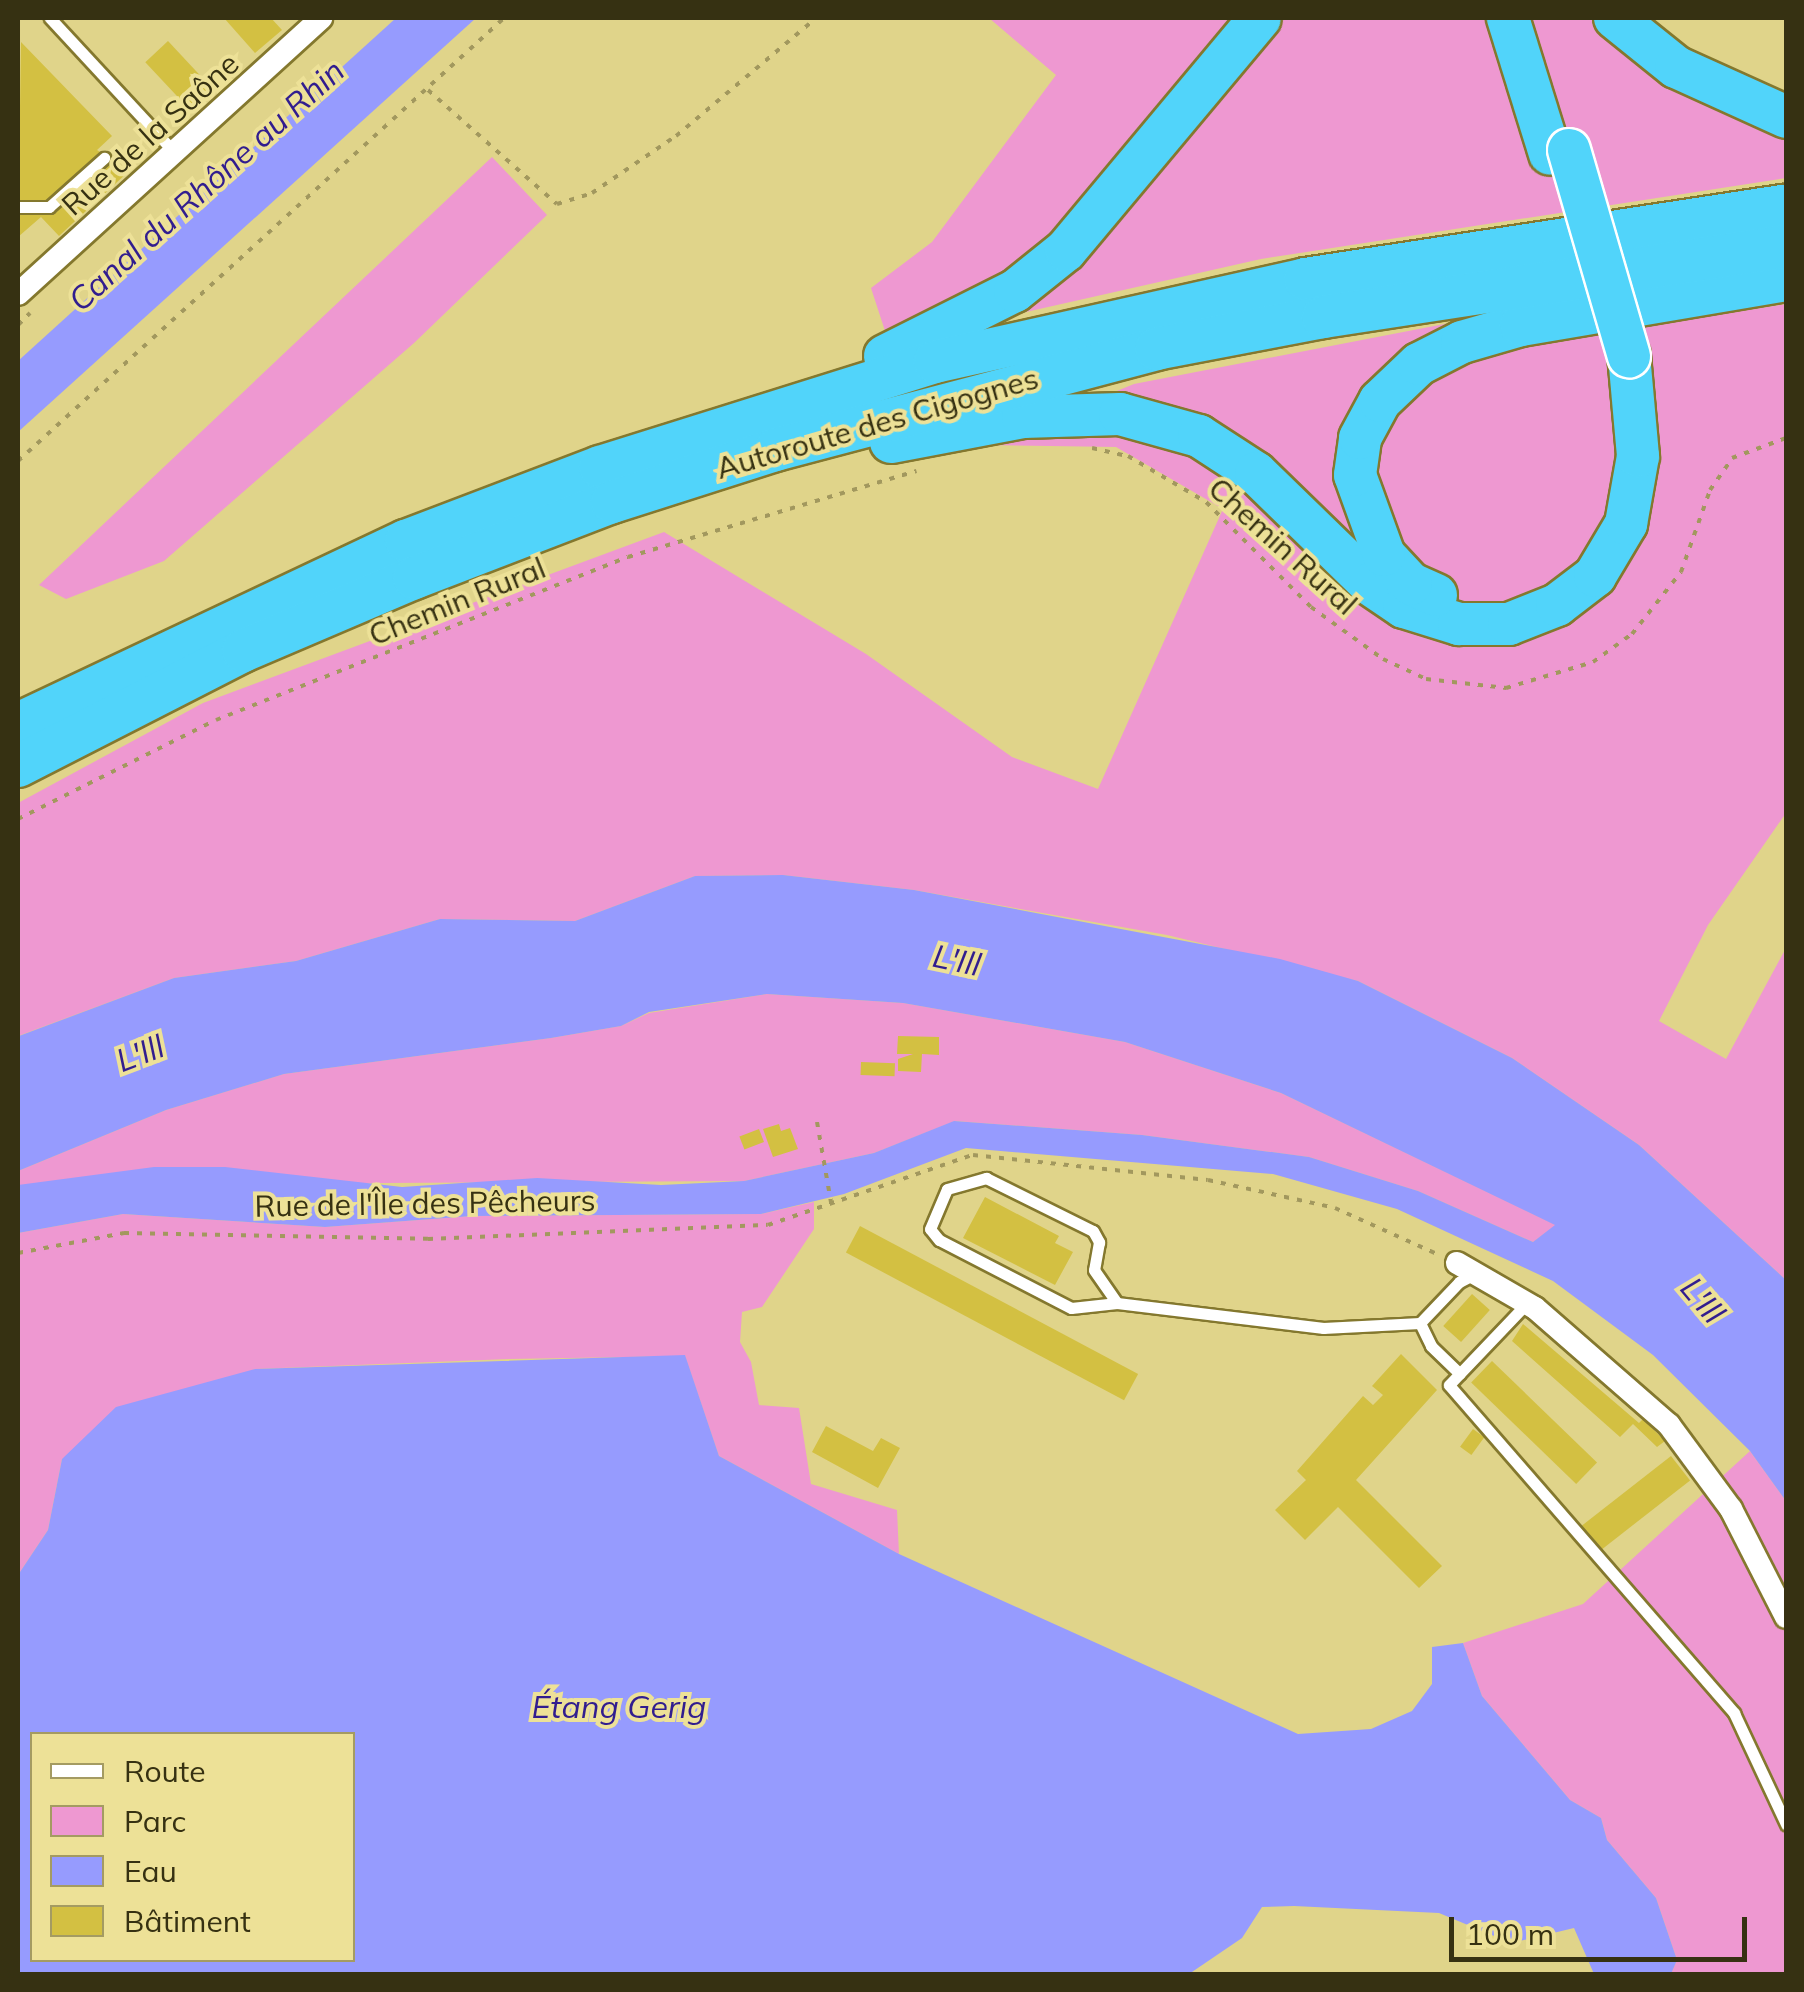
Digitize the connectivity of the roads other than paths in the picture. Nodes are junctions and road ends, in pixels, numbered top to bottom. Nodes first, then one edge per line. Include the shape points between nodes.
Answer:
1 (50, 18) edge
2 (321, 18) edge
3 (1260, 18) edge
4 (1508, 18) edge
5 (1528, 18) edge
6 (1615, 18) edge
7 (1786, 116) edge
8 (1560, 152) junction
9 (175, 153) junction
10 (104, 158) dead end
11 (1786, 205) edge
12 (18, 207) edge
13 (1786, 246) edge
14 (1786, 280) edge
15 (18, 294) edge
16 (1620, 357) junction
17 (858, 385) junction
18 (774, 450) junction
19 (18, 724) edge
20 (18, 766) edge
21 (1467, 1268) joint
22 (1527, 1303) junction
23 (1118, 1304) junction
24 (1420, 1323) junction
25 (1460, 1374) junction
26 (1786, 1617) edge
27 (1786, 1824) edge

1 - 9 lane
2 - 9 street, Rue de la Saône
3 - 17 highway via 1066,250 1015,292 890,351
4 - 8 highway
5 - 8 highway
6 - 7 highway via 1676,67
8 - 16 highway, bridge
9 - 15 street, Rue de la Saône
10 - 12 lane via 49,207
11 - 17 highway, Autoroute des Cigognes via 1305,279 1140,312
13 - 18 highway, Autoroute des Cigognes via 1174,345
14 - 16 highway via 1521,325 1462,342 1419,364 1380,401 1360,438 1355,475 1384,555 1411,584 1456,604 1495,603 1536,589 1568,567 1596,535 1613,498
16 - 18 highway via 1638,456 1626,524 1595,576 1556,605 1508,624 1459,624 1404,607 1370,584 1256,474 1199,436 1120,414 1023,417 824,457
17 - 19 highway, Autoroute des Cigognes via 600,467 406,541
18 - 20 highway, Autoroute des Cigognes via 612,502 414,578 159,691
21 - 22 street
21 - 24 lane
22 - 25 lane
22 - 26 street via 1668,1424 1731,1509
23 - 23 lane via 1094,1270 1099,1242 1093,1230 986,1178 947,1189 930,1229 939,1240 1071,1308
23 - 24 lane via 1324,1328
24 - 25 lane
25 - 27 lane via 1449,1385 1734,1714

